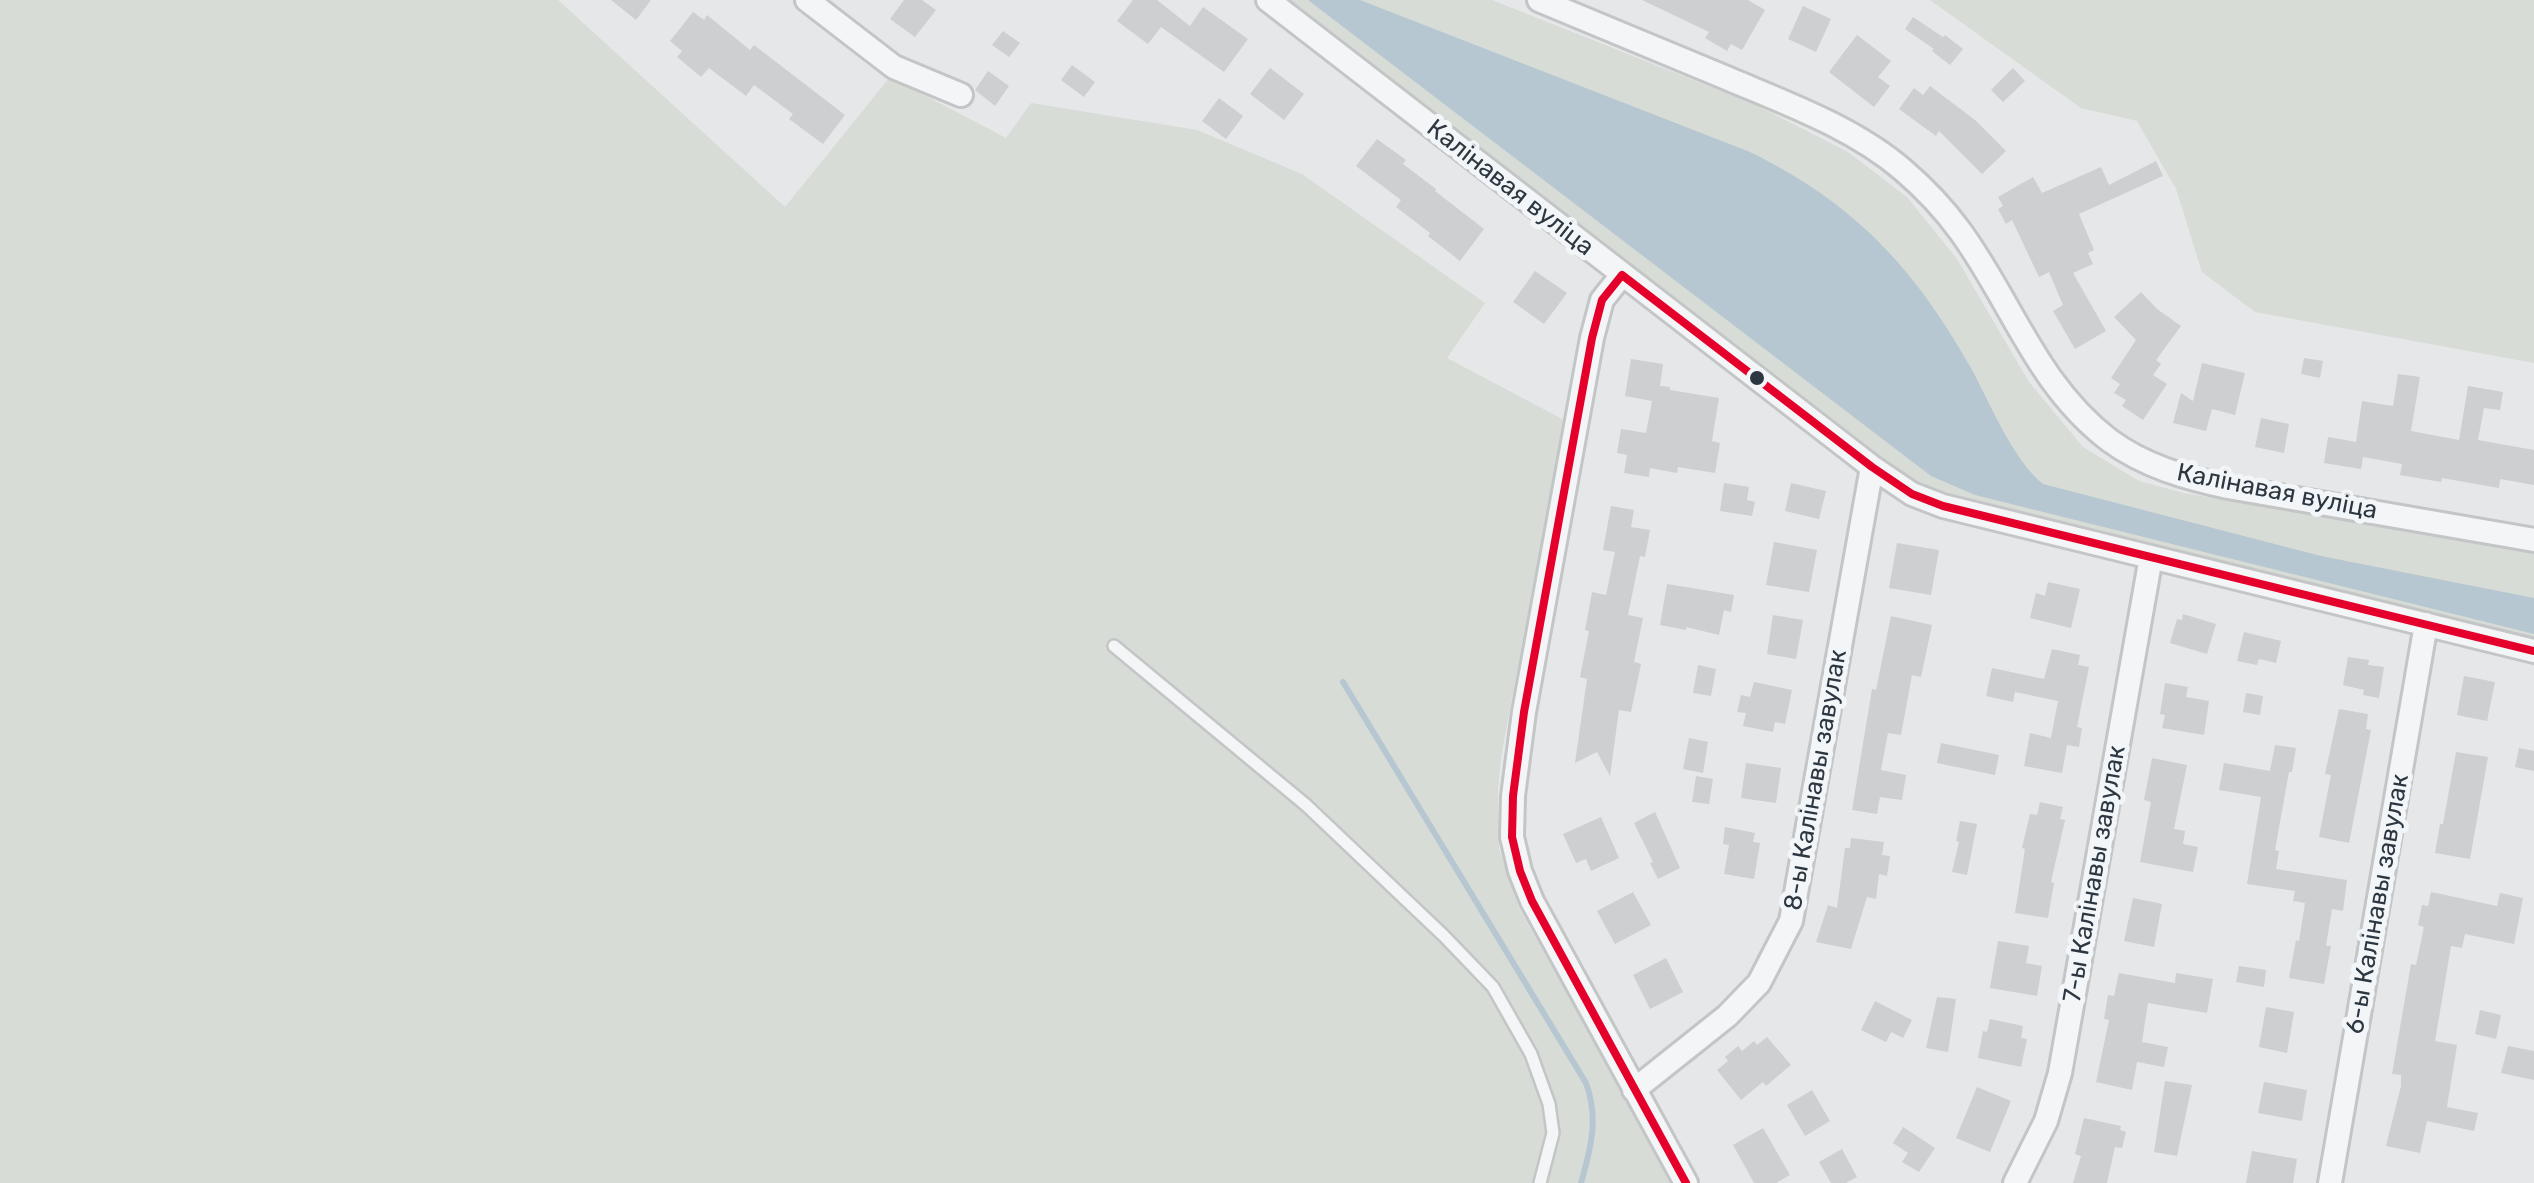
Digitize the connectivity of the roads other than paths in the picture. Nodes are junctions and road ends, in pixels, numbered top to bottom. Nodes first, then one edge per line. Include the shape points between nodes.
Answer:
1 (806, 0) edge
2 (1268, 0) edge
3 (1540, 0) edge
4 (961, 95) dead end
5 (1622, 275) junction
6 (1872, 468) junction
7 (2534, 540) edge
8 (2150, 558) junction
9 (2426, 624) junction
10 (1114, 646) dead end
11 (2534, 650) edge
12 (1634, 1090) junction
13 (1540, 1183) edge
14 (1686, 1183) edge
15 (2016, 1183) edge
16 (2330, 1183) edge

1 - 4 street via 894,67
2 - 5 street, Калінавая вуліца
3 - 7 street, Калінавая вуліца via 1773,97 1901,168 1960,232 2058,389 2112,442 2148,463 2228,487
5 - 6 street, Калінавая вуліца
5 - 12 street via 1602,300 1592,338 1524,712 1512,837 1532,902
6 - 8 street, Калінавая вуліца via 1943,506
6 - 12 street, 8-ы Калінавы завулак via 1791,922 1759,983
8 - 9 street, Калінавая вуліца
8 - 15 street, 7-ы Калінавы завулак via 2060,1072 2046,1122
9 - 11 street, Калінавая вуліца
9 - 16 street, 6-ы Калінавы завулак
10 - 13 lane via 1306,805 1492,987 1531,1054 1549,1104 1554,1133
12 - 14 street

